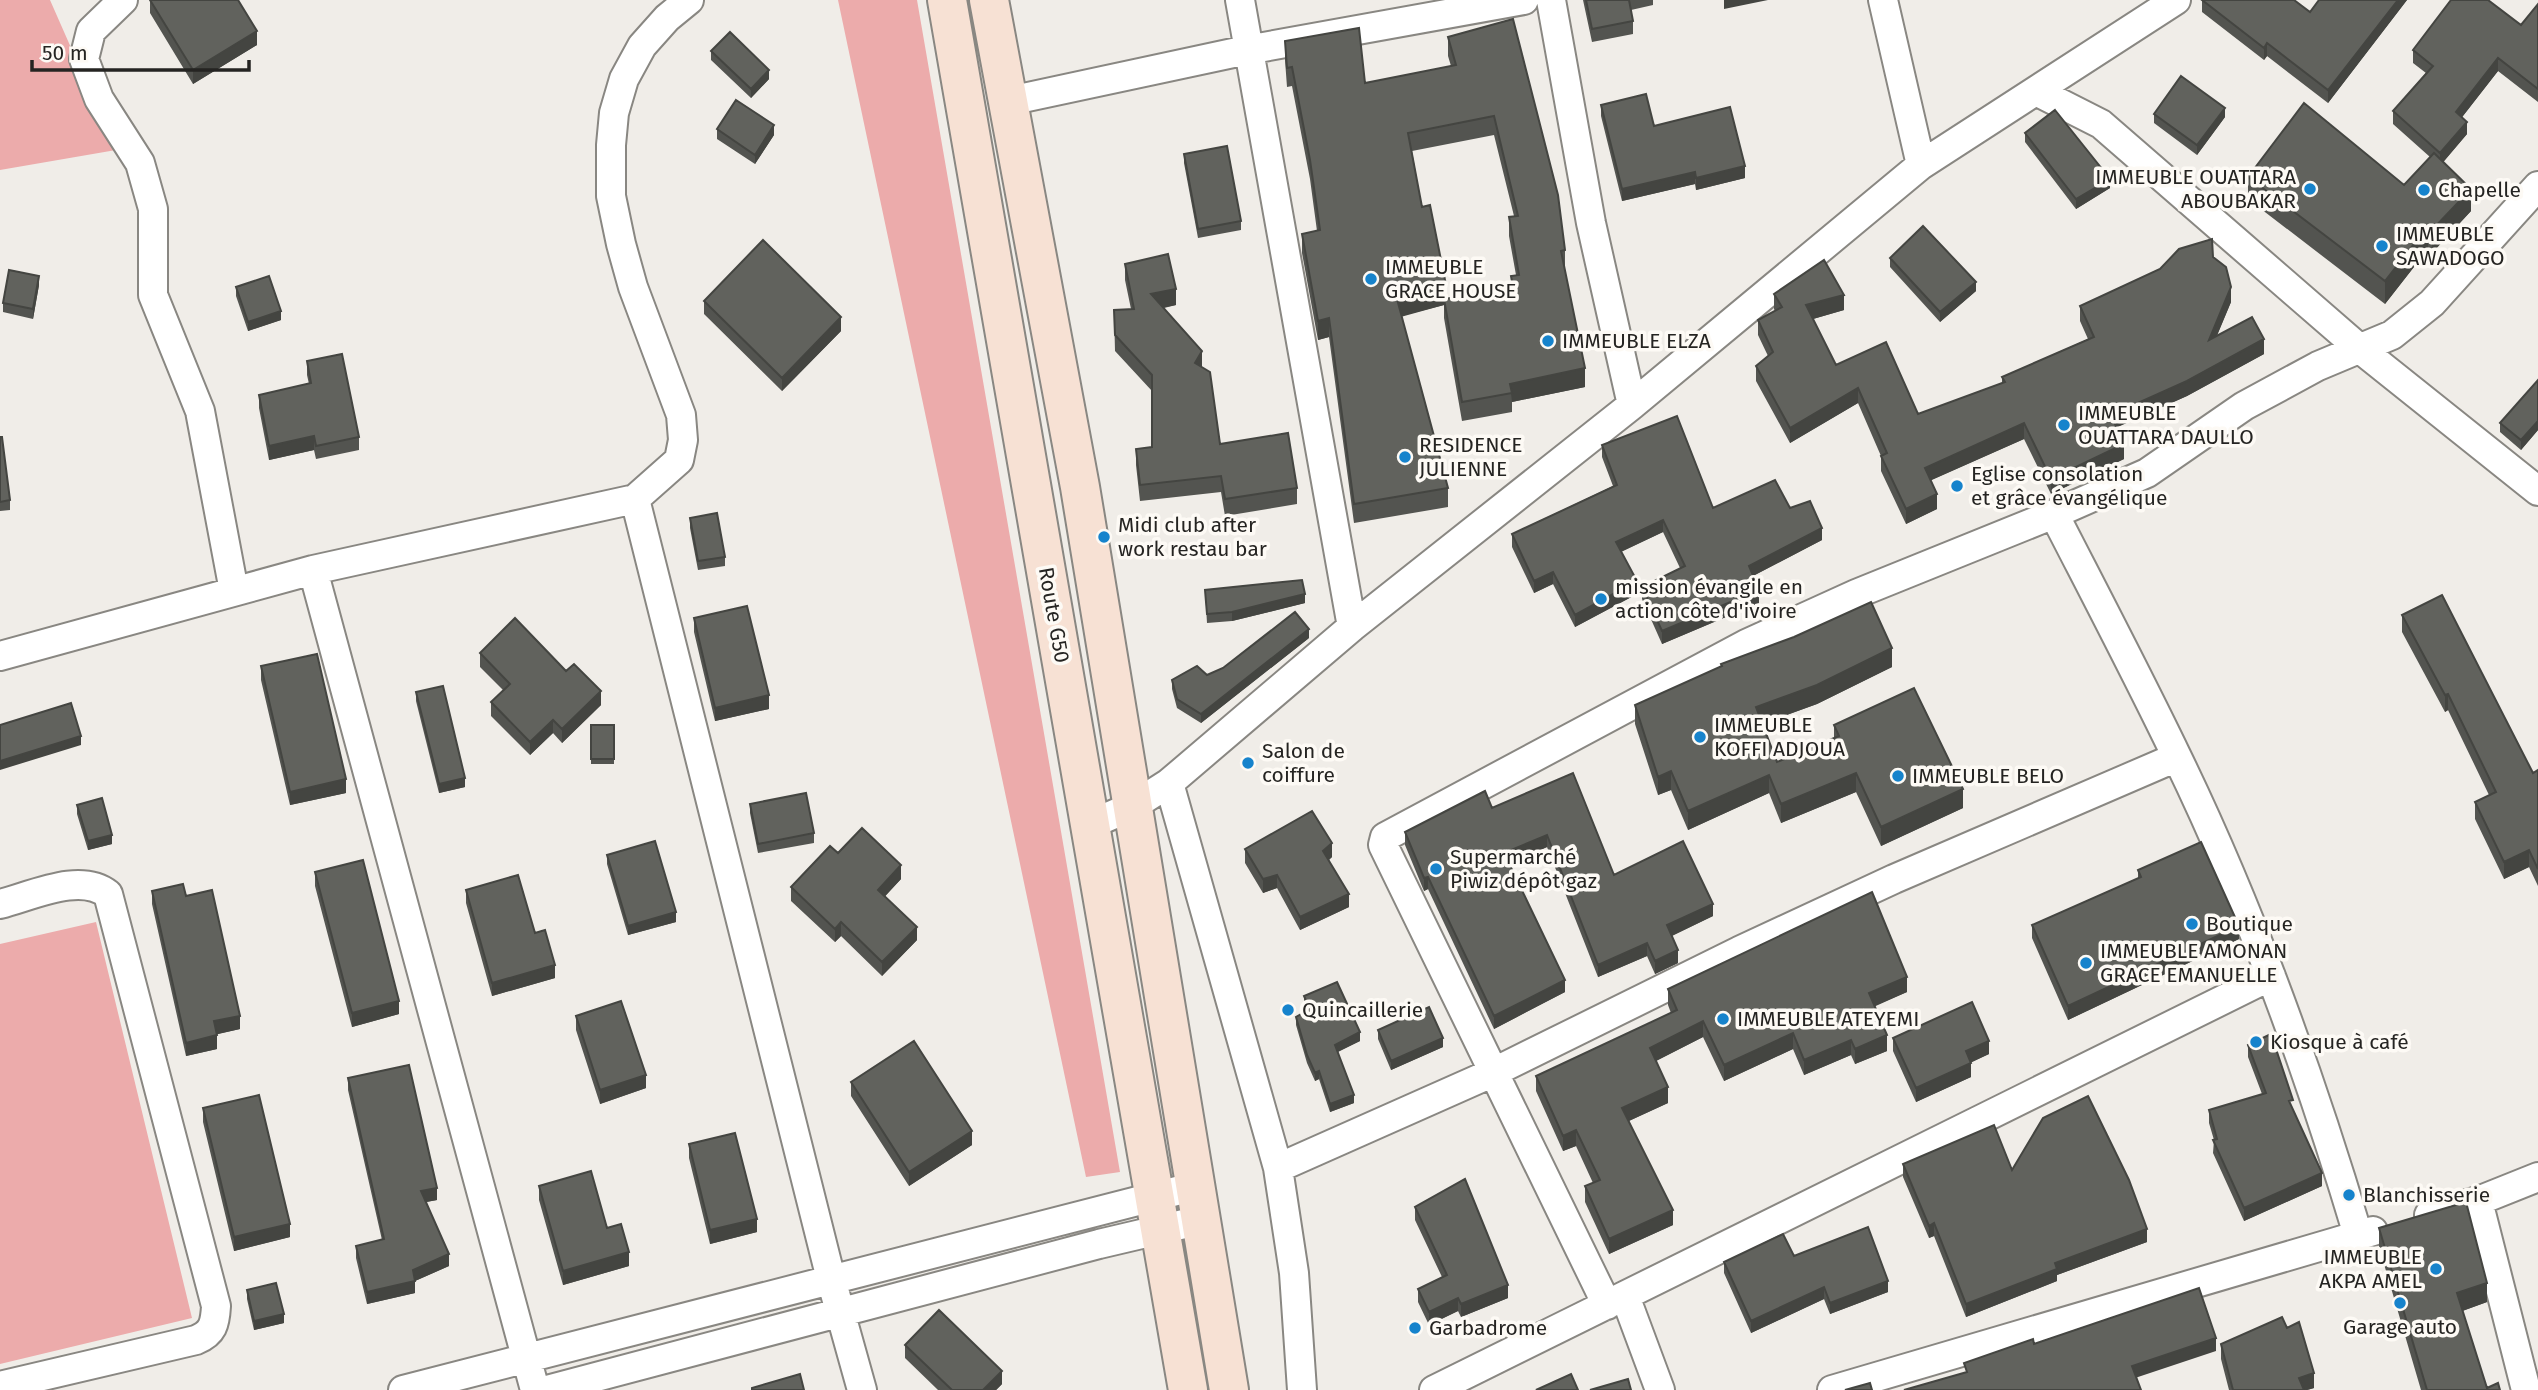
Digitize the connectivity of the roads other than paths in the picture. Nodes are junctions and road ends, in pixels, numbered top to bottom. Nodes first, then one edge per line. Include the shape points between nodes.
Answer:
1 (123, 0) edge
2 (689, 0) edge
3 (947, 0) edge
4 (989, 0) edge
5 (1240, 0) edge
6 (1524, 0) edge
7 (1551, 0) edge
8 (1882, 0) edge
9 (2176, 0) edge
10 (1247, 50) junction
11 (2036, 91) junction
12 (1009, 101) junction
13 (1921, 165) junction
14 (2538, 186) edge
15 (2359, 348) junction
16 (1632, 405) junction
17 (2538, 492) edge
18 (635, 499) junction
19 (2054, 514) junction
20 (313, 570) junction
21 (234, 591) junction
22 (1352, 627) junction
23 (0, 656) edge
24 (2177, 757) junction
25 (1168, 783) junction
26 (1133, 806) junction
27 (1089, 825) junction
28 (0, 904) edge
29 (2271, 976) junction
30 (1492, 1073) junction
31 (1278, 1168) junction
32 (2538, 1177) edge
33 (2479, 1201) junction
34 (1199, 1205) junction
35 (1156, 1214) junction
36 (2357, 1235) junction
37 (831, 1279) junction
38 (1616, 1301) junction
39 (841, 1312) junction
40 (526, 1356) junction
41 (0, 1386) edge
42 (403, 1390) edge
43 (535, 1390) edge
44 (547, 1390) edge
45 (862, 1390) edge
46 (1188, 1390) edge
47 (1229, 1390) edge
48 (1302, 1390) edge
49 (1434, 1390) edge
50 (1660, 1390) edge
51 (1832, 1390) edge
52 (2526, 1390) edge

1 - 21 street via 91,31 84,59 99,99 140,163 153,209 153,295 200,411
2 - 18 street via 642,46 624,79 614,113 611,196 621,244 681,415 683,440 679,460
3 - 27 street, Route G50
4 - 12 street
5 - 10 street
6 - 10 street
7 - 16 street via 1591,223
8 - 13 street
9 - 11 street
10 - 12 street
10 - 22 street
11 - 13 street
11 - 15 street via 2101,124
12 - 26 street
13 - 16 street
14 - 15 street via 2414,321
15 - 17 street
15 - 19 street via 2244,405 2147,473
16 - 22 street
18 - 20 street
18 - 37 street
19 - 24 street
19 - 30 street via 1746,644 1385,837 1383,845
20 - 21 street
20 - 40 street
21 - 23 street
22 - 25 street
24 - 29 street
24 - 30 street via 1894,879
25 - 26 street
25 - 31 street
26 - 27 street
26 - 34 street
27 - 35 street, Route G50
28 - 41 street via 83,883 108,894 216,1306 215,1325 207,1336
29 - 36 street
29 - 38 street
30 - 31 street
30 - 38 street
31 - 48 street via 1294,1273
32 - 33 street
33 - 36 street
33 - 52 street
34 - 35 street
34 - 47 street
35 - 37 street
35 - 39 street
35 - 46 street, Route G50
36 - 51 street
37 - 39 street
37 - 40 street
38 - 49 street
38 - 50 street
39 - 44 street
39 - 45 street
40 - 42 street
40 - 43 street

